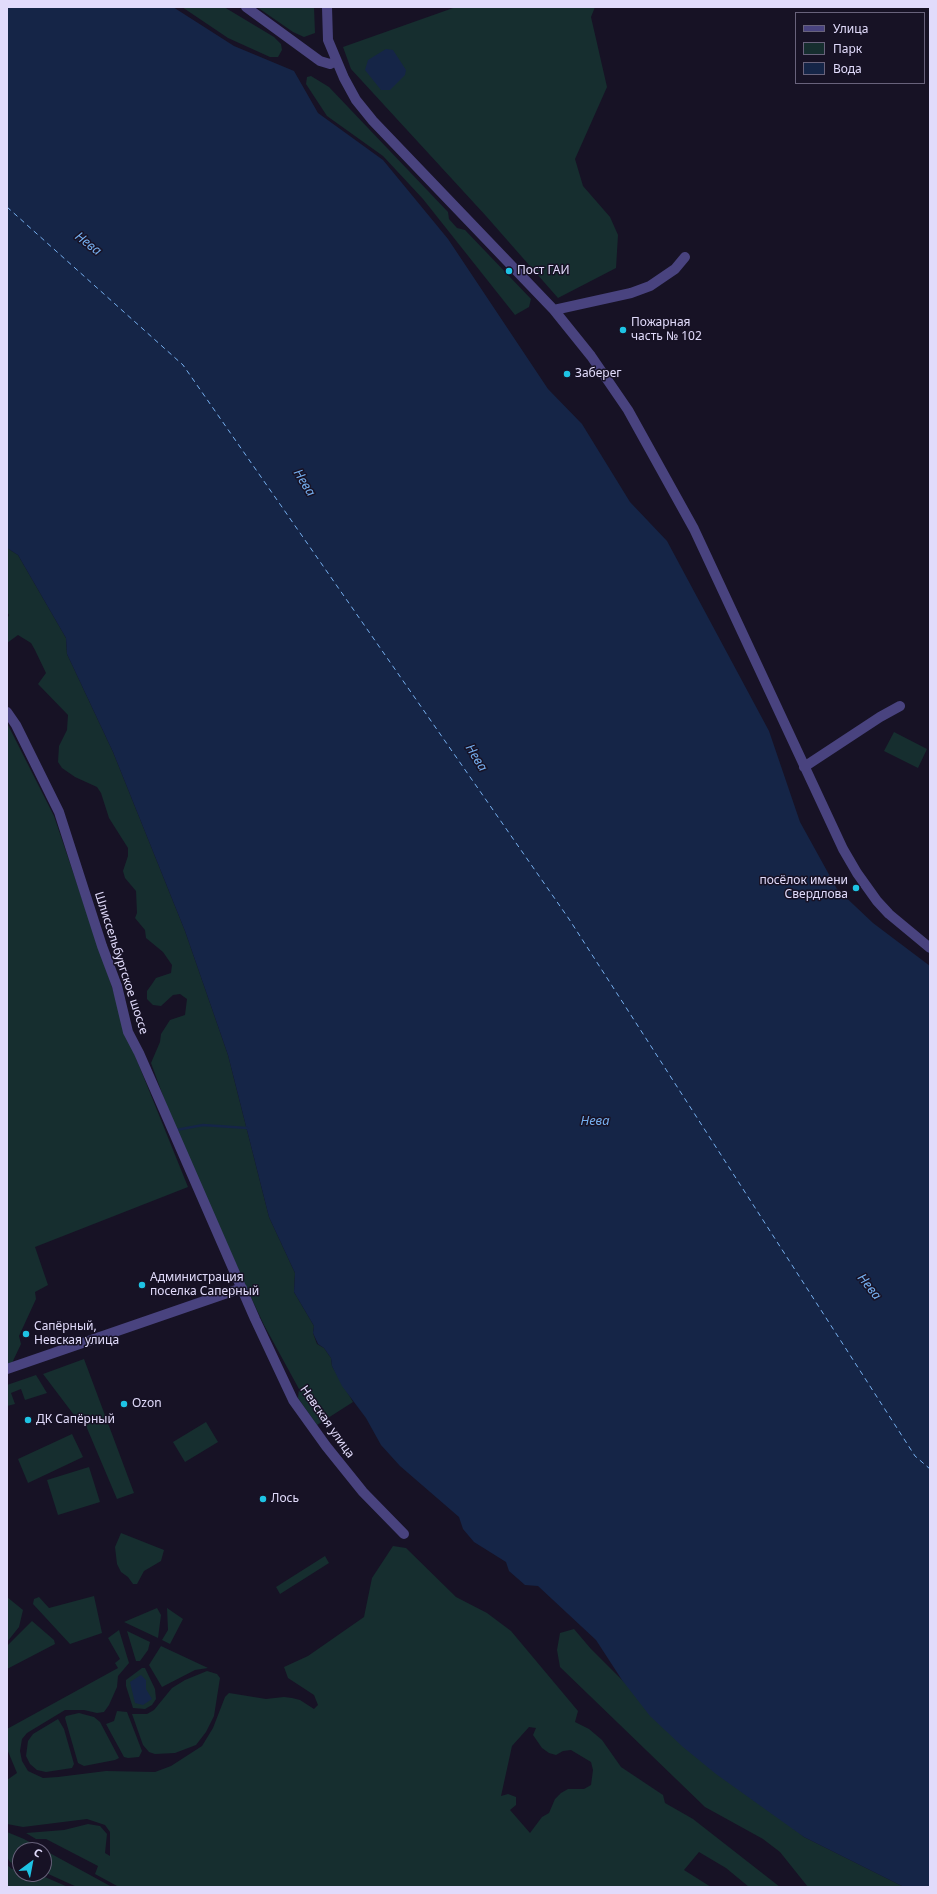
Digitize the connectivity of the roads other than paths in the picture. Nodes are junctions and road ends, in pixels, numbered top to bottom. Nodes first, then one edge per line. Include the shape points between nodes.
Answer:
1 (246, 7) edge
2 (327, 7) edge
3 (336, 61) junction
4 (685, 257) dead end
5 (554, 310) junction
6 (900, 706) dead end
7 (7, 712) edge
8 (804, 767) junction
9 (930, 948) edge
10 (242, 1288) junction
11 (7, 1369) edge
12 (404, 1534) dead end

1 - 3 street via 320,61 330,64
2 - 3 street via 328,40
3 - 5 street via 356,100 373,121
4 - 5 street via 675,269 650,286 609,299
5 - 8 street via 591,356 628,410 694,529
6 - 8 street
7 - 10 street, Шлиссельбургское шоссе via 59,812 117,986 128,1032 140,1053
8 - 9 street via 863,882 889,914
10 - 11 street
10 - 12 street, Невская улица via 299,1409 363,1492

